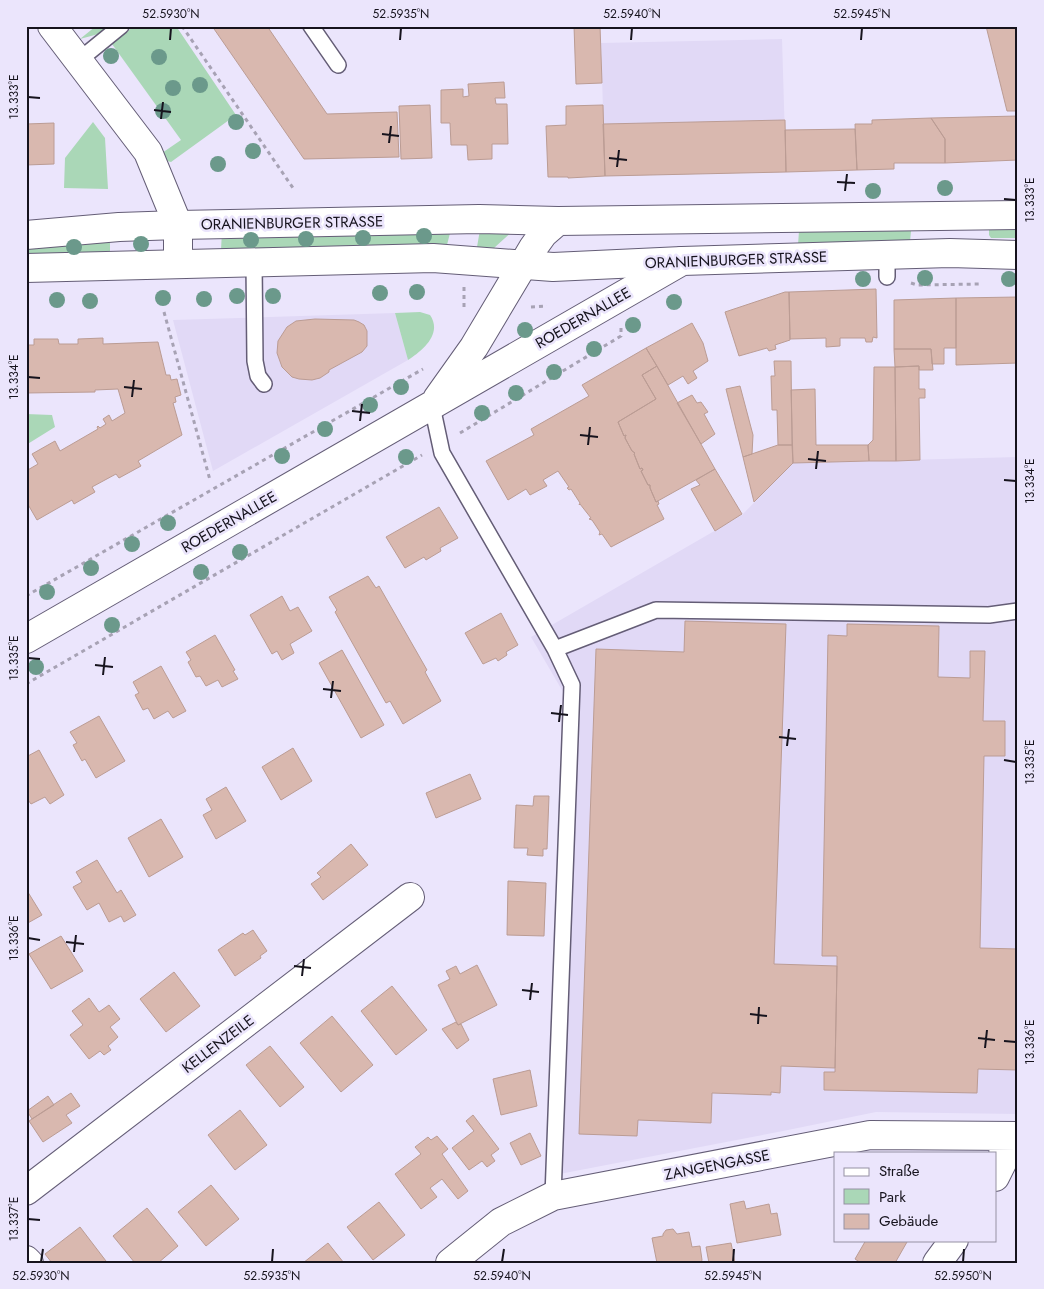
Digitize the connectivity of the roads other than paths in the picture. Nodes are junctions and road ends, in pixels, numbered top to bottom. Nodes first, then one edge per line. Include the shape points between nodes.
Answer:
1 (52, 26) edge
2 (121, 26) edge
3 (311, 26) edge
4 (78, 61) junction
5 (338, 65) dead end
6 (1018, 215) edge
7 (949, 216) junction
8 (558, 221) junction
9 (178, 225) junction
10 (26, 235) edge
11 (950, 253) junction
12 (1018, 255) edge
13 (682, 261) junction
14 (254, 262) junction
15 (178, 264) junction
16 (522, 266) junction
17 (26, 268) edge
18 (264, 384) dead end
19 (432, 406) junction
20 (1018, 610) edge
21 (26, 639) edge
22 (555, 649) junction
23 (410, 898) dead end
24 (1011, 1136) edge
25 (996, 1174) edge
26 (26, 1191) edge
27 (553, 1196) junction
28 (953, 1242) edge
29 (26, 1260) edge
30 (29, 1263) edge
31 (450, 1263) edge
32 (937, 1263) edge

1 - 4 main road
2 - 4 lane
3 - 5 lane
4 - 9 main road via 148,152
6 - 7 main road, ORANIENBURGER STRASSE
7 - 8 main road, ORANIENBURGER STRASSE
7 - 11 main road
8 - 9 main road, ORANIENBURGER STRASSE via 486,218
8 - 16 main road via 543,234
9 - 10 main road, ORANIENBURGER STRASSE
9 - 15 main road
11 - 12 main road, ORANIENBURGER STRASSE
11 - 13 main road, ORANIENBURGER STRASSE via 887,266
13 - 16 main road, ORANIENBURGER STRASSE
13 - 19 main road, ROEDERNALLEE
14 - 15 main road, ORANIENBURGER STRASSE
14 - 16 main road, ORANIENBURGER STRASSE via 433,258
14 - 18 lane via 255,361 258,376
15 - 17 main road, ORANIENBURGER STRASSE
16 - 19 main road, ROEDERNALLEE via 474,347
19 - 21 main road, ROEDERNALLEE
19 - 22 lane via 442,453
20 - 22 lane via 989,614 656,610
22 - 27 lane via 572,686
23 - 26 main road, KELLENZEILE
24 - 25 main road
24 - 27 main road, ZANGENGASSE via 870,1135
27 - 31 main road, ZANGENGASSE via 501,1222
28 - 32 main road
29 - 30 main road

